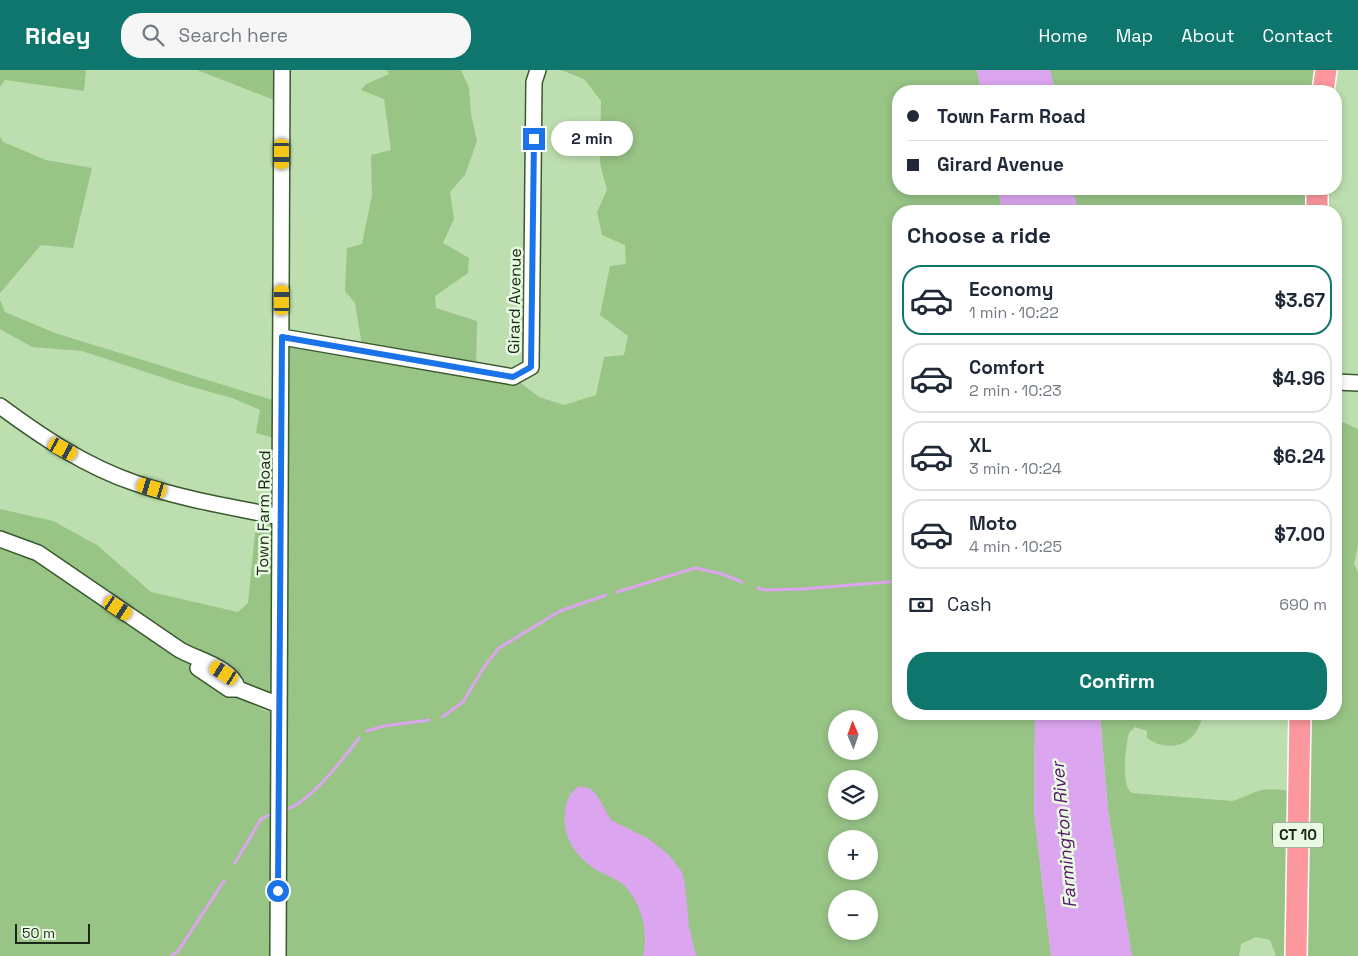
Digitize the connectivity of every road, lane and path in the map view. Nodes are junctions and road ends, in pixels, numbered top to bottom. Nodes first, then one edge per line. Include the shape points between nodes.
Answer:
1 (282, 70) edge
2 (538, 70) edge
3 (1326, 70) edge
4 (1323, 85) edge
5 (282, 337) junction
6 (1342, 382) edge
7 (1358, 383) edge
8 (0, 406) edge
9 (280, 517) junction
10 (0, 539) edge
11 (279, 705) junction
12 (1300, 720) edge
13 (278, 956) edge
14 (1296, 956) edge

1 - 5 street, Town Farm Road
2 - 5 street, Girard Avenue via 534,82 531,367 513,377
3 - 4 highway
5 - 9 street, Town Farm Road
6 - 7 street
8 - 9 street via 46,440 135,483
9 - 11 street, Town Farm Road
10 - 11 street via 38,553 194,658 195,666 229,689 238,688
11 - 13 street, Town Farm Road
12 - 14 highway, CT 10

